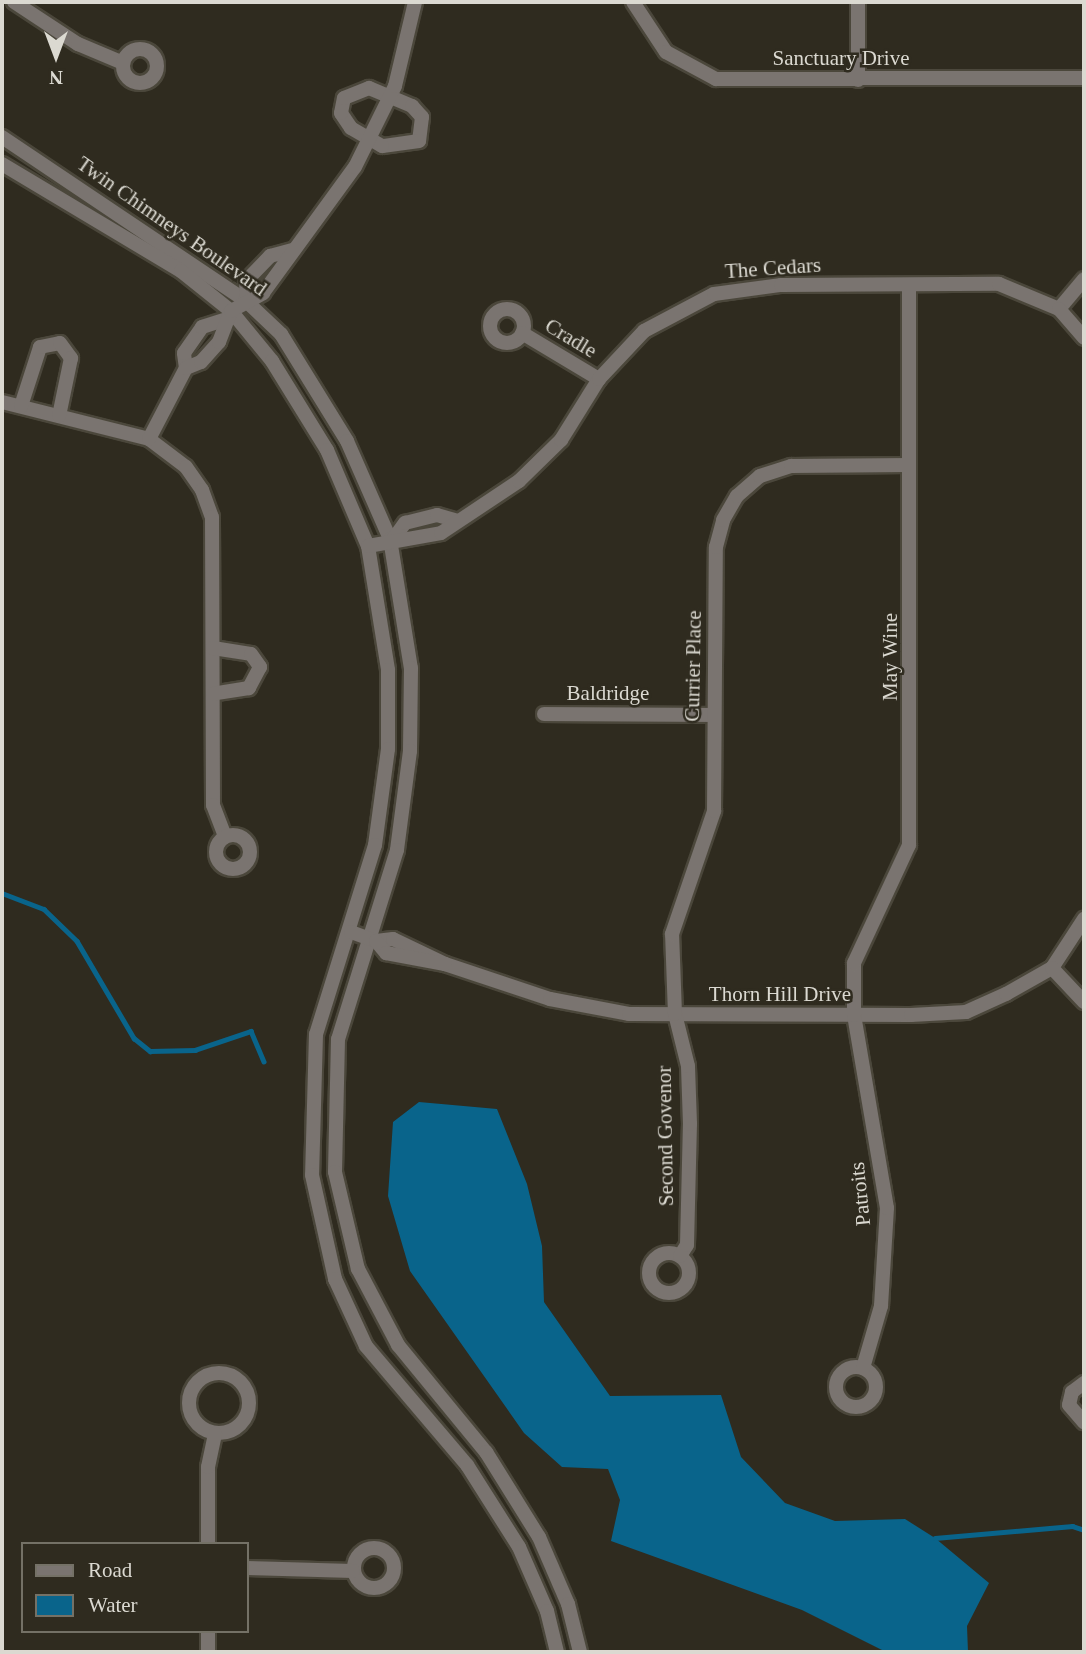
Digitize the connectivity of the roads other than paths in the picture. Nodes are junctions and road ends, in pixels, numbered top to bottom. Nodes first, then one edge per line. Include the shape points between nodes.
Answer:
1 (14, 2) edge
2 (415, 2) edge
3 (634, 2) edge
4 (858, 2) edge
5 (124, 63) dead end
6 (1084, 78) edge
7 (858, 80) junction
8 (390, 98) junction
9 (2, 137) edge
10 (371, 140) junction
11 (2, 164) edge
12 (1084, 279) edge
13 (909, 285) junction
14 (246, 298) junction
15 (1059, 309) junction
16 (228, 316) junction
17 (522, 333) dead end
18 (1084, 336) edge
19 (186, 368) junction
20 (599, 379) junction
21 (2, 402) edge
22 (21, 407) junction
23 (59, 416) junction
24 (149, 439) junction
25 (909, 465) junction
26 (392, 539) junction
27 (368, 546) junction
28 (213, 648) junction
29 (213, 694) junction
30 (544, 714) dead end
31 (713, 715) junction
32 (225, 837) dead end
33 (1084, 919) edge
34 (352, 932) junction
35 (375, 940) junction
36 (1052, 968) junction
37 (1084, 1002) edge
38 (675, 1014) junction
39 (854, 1016) junction
40 (680, 1256) dead end
41 (863, 1368) dead end
42 (1084, 1383) edge
43 (1084, 1422) edge
44 (215, 1434) junction
45 (208, 1542) edge
46 (248, 1568) edge
47 (353, 1571) dead end
48 (208, 1633) edge
49 (208, 1652) edge
50 (557, 1652) edge
51 (580, 1652) edge

1 - 5 street via 78,44
2 - 8 street
3 - 7 street, Sanctuary Drive via 648,32 666,52 716,79
4 - 7 street
6 - 7 street, Sanctuary Drive
8 - 10 street
8 - 10 street via 369,88 344,98 341,113 351,128
8 - 10 street via 412,106 422,117 424,134 413,145 400,147
9 - 14 street, Twin Chimneys Boulevard
10 - 14 street via 341,190 264,293
11 - 16 street, Twin Chimneys Boulevard via 181,271
12 - 15 street
13 - 15 street, The Cedars via 999,284
13 - 20 street, The Cedars via 781,285 714,294 644,331
13 - 25 street, May Wine
14 - 16 street
14 - 26 street, Twin Chimneys Boulevard via 306,367 347,441
15 - 18 street, The Cedars
16 - 19 street via 219,342 201,362
16 - 19 street via 202,327 184,353
16 - 27 street, Twin Chimneys Boulevard via 272,361 327,450
17 - 20 street, Cradle
19 - 24 street
20 - 26 street, The Cedars via 561,440 519,481 441,533 410,542
21 - 22 street
22 - 23 street
22 - 23 street via 40,347 60,343 71,358
23 - 24 street
24 - 28 street via 186,467 212,517
25 - 31 street, Currier Place via 791,466 760,476 737,496 716,547
25 - 39 street, May Wine via 909,845 853,963
26 - 27 street, The Cedars
26 - 35 street, Twin Chimneys Boulevard via 411,668 410,751 397,850
27 - 34 street, Twin Chimneys Boulevard via 388,670 388,749 375,845
28 - 29 street
28 - 29 street via 251,654 260,667 249,688
29 - 32 street via 213,805
30 - 31 street, Baldridge
31 - 38 street, Currier Place via 714,811 672,934
33 - 36 street, Thorn Hill Drive
34 - 35 street, Thorn Hill Drive
34 - 50 street, Twin Chimneys Boulevard via 316,1034 311,1114 312,1175 335,1279 366,1346 467,1465 519,1547
35 - 38 street, Thorn Hill Drive via 386,953 445,964 587,1008
35 - 51 street, Twin Chimneys Boulevard via 338,1039 333,1114 335,1172 358,1269 398,1345 486,1452 539,1537 568,1604
36 - 37 street
36 - 39 street, Thorn Hill Drive via 967,1012
38 - 39 street, Thorn Hill Drive
38 - 40 street, Second Govenor via 688,1066 690,1124 687,1245
39 - 41 street, Patroits via 887,1209 881,1306
42 - 43 street via 1072,1392 1069,1405
44 - 44 street via 236,1429 250,1405 244,1386 220,1373 194,1386 188,1406 197,1424
44 - 45 street via 208,1467
46 - 47 street
48 - 49 street

